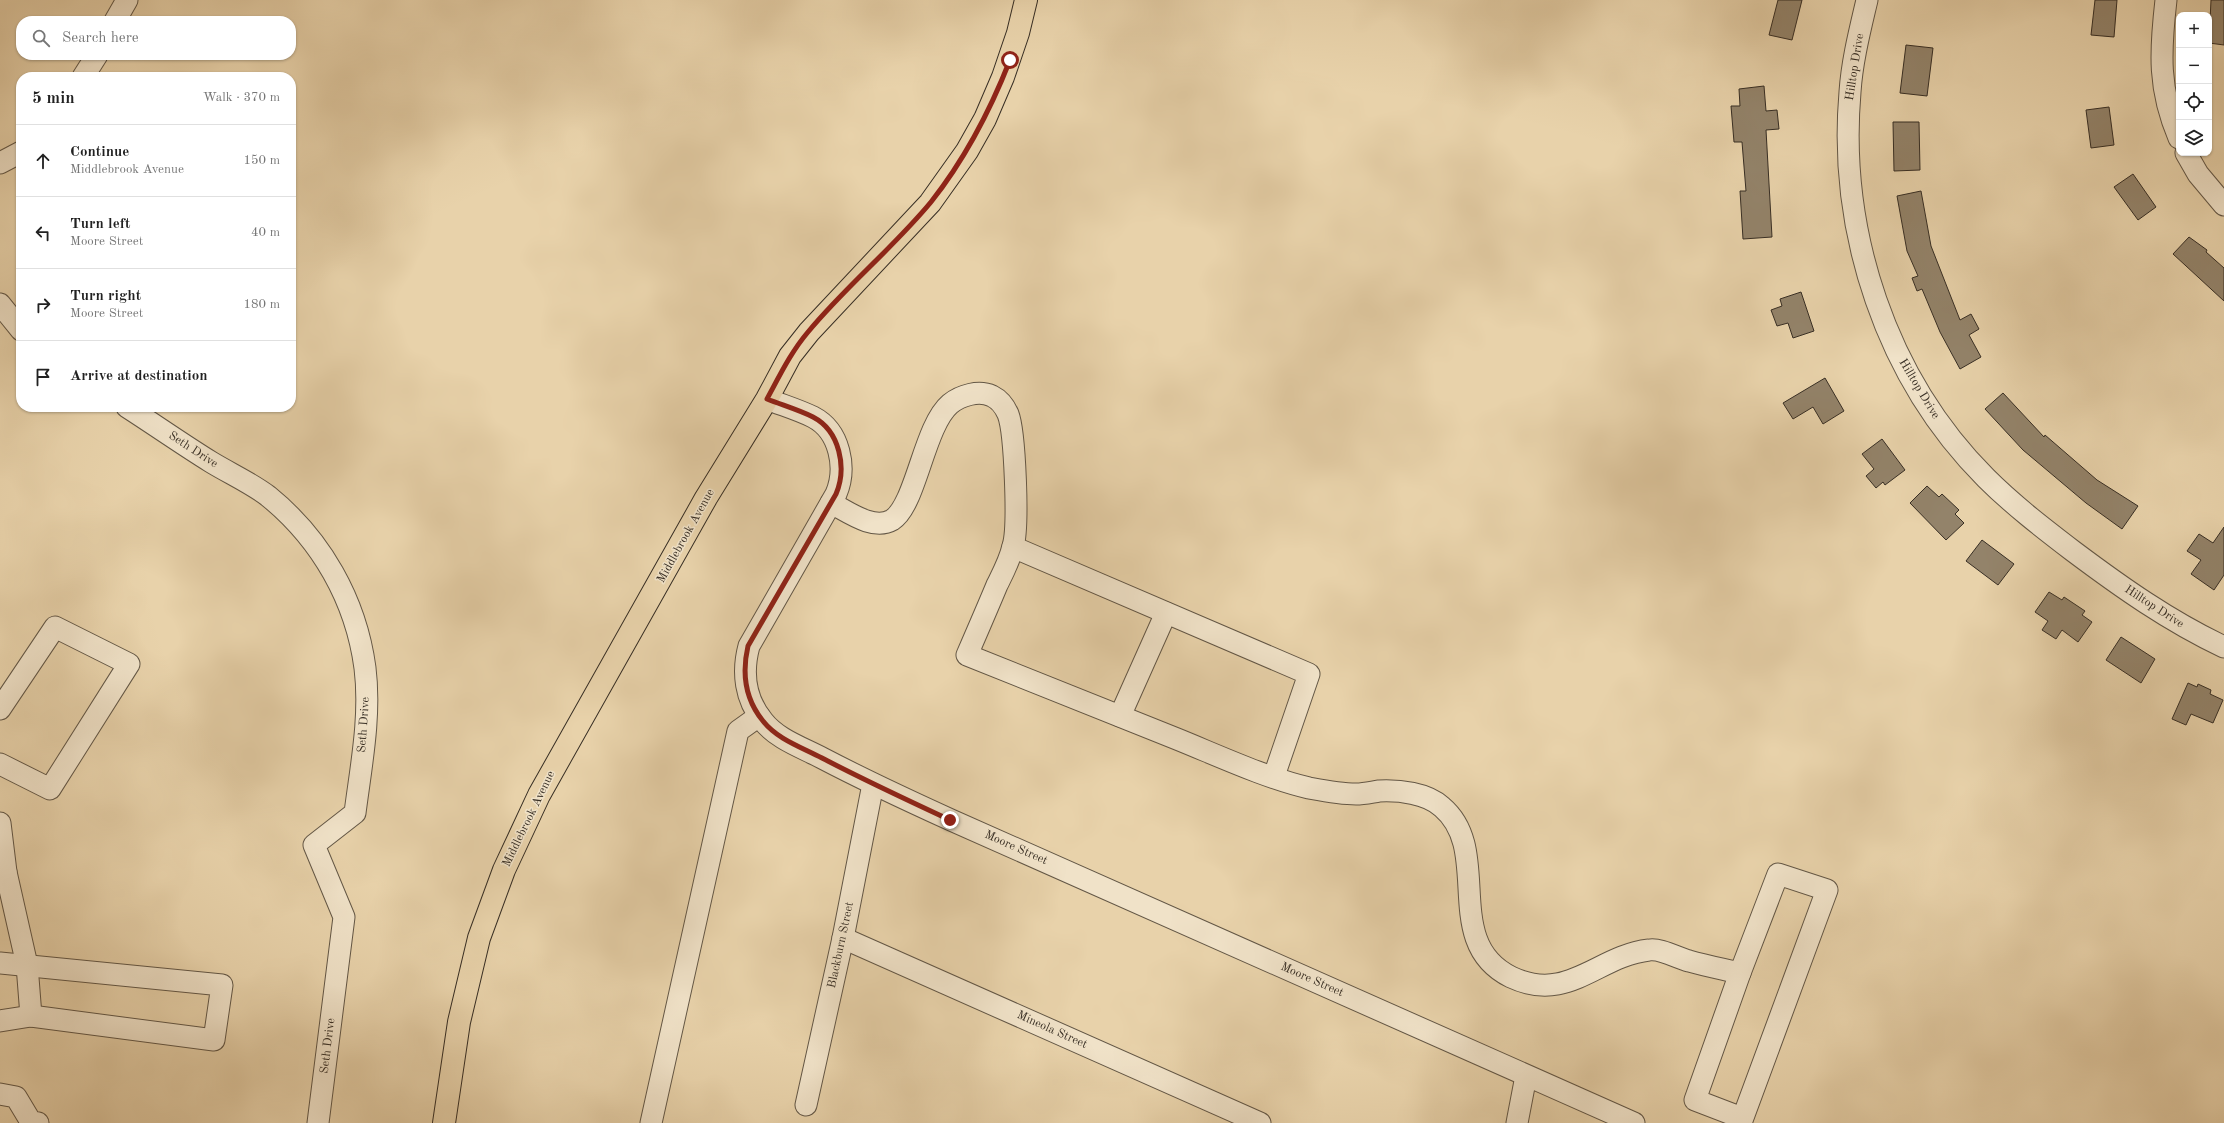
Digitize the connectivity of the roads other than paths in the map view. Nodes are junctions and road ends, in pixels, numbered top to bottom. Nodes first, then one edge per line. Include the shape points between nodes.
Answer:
1 (126, 0) edge
2 (1026, 0) edge
3 (1867, 0) edge
4 (2166, 0) edge
5 (118, 16) edge
6 (94, 60) edge
7 (86, 72) edge
8 (2176, 130) edge
9 (16, 155) edge
10 (2188, 156) edge
11 (0, 163) edge
12 (2224, 205) edge
13 (0, 304) edge
14 (16, 324) edge
15 (767, 399) junction
16 (135, 412) edge
17 (831, 503) junction
18 (1013, 547) junction
19 (1166, 613) junction
20 (2224, 646) edge
21 (0, 709) edge
22 (759, 716) junction
23 (1120, 716) junction
24 (0, 764) edge
25 (1274, 776) junction
26 (873, 784) junction
27 (0, 823) edge
28 (3, 872) edge
29 (843, 938) junction
30 (0, 962) edge
31 (27, 965) junction
32 (1740, 973) junction
33 (31, 1016) junction
34 (0, 1021) edge
35 (1526, 1076) junction
36 (0, 1094) edge
37 (806, 1105) dead end
38 (1741, 1120) edge
39 (33, 1123) edge
40 (318, 1123) edge
41 (444, 1123) edge
42 (651, 1123) edge
43 (1260, 1123) edge
44 (1517, 1123) edge
45 (1634, 1123) edge

1 - 5 street
2 - 15 main road, Middlebrook Avenue via 1013,51 999,89 956,168 912,224 808,332 790,356
3 - 20 street, Hilltop Drive via 1850,90 1848,150 1854,210 1870,282 1889,334 1914,383 1933,414 1967,457 2005,497 2099,570 2180,625
4 - 8 street via 2161,43 2162,74 2169,111
6 - 7 street
9 - 11 street
10 - 12 street via 2198,174
13 - 14 street
15 - 17 street, Moore Street via 814,418 834,439 840,455 841,475 839,488
15 - 41 main road, Middlebrook Avenue via 706,498 555,765 520,834 488,912 466,986
16 - 40 street, Seth Drive via 266,495 287,513 319,549 350,610 358,634 365,669 366,716 355,813 314,845 344,917
17 - 18 street via 865,521 883,524 893,519 910,492 942,413 958,398 980,393 989,395 999,400 1011,425 1016,535
17 - 22 street, Moore Street via 748,646 745,666 747,689 750,701
18 - 19 street
18 - 23 street via 967,655
19 - 23 street
19 - 25 street via 1309,674
21 - 24 street via 55,626 129,664 50,789
22 - 26 street, Moore Street via 780,736
22 - 42 street via 738,731
23 - 25 street
25 - 32 street via 1308,788 1339,793 1402,792 1418,795 1441,805 1457,825 1467,853 1468,888 1474,934 1488,958 1510,976 1536,985 1556,985 1582,978 1621,958 1652,949 1688,961
26 - 29 street, Blackburn Street
26 - 35 street, Moore Street
27 - 28 street
28 - 31 street
29 - 37 street, Blackburn Street
29 - 43 street, Mineola Street
30 - 31 street
31 - 33 street
31 - 33 street via 222,985 214,1040
32 - 38 street via 1695,1100
32 - 38 street via 1778,874 1827,890
33 - 34 street
35 - 44 street
35 - 45 street, Moore Street
36 - 39 street via 16,1097

